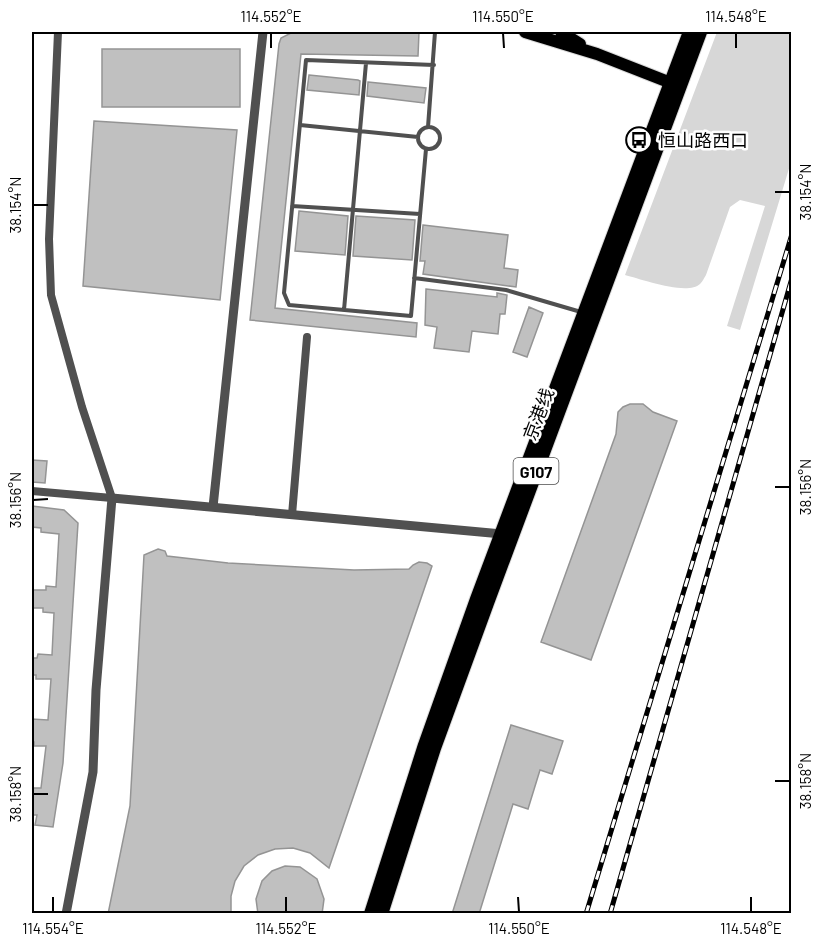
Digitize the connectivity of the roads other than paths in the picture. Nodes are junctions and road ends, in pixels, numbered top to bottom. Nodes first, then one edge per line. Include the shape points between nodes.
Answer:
1 (58, 32) edge
2 (264, 32) edge
3 (435, 32) edge
4 (525, 32) edge
5 (561, 32) edge
6 (690, 32) edge
7 (700, 32) edge
8 (597, 54) junction
9 (366, 62) junction
10 (434, 64) junction
11 (671, 83) junction
12 (300, 125) junction
13 (428, 127) junction
14 (360, 131) junction
15 (418, 136) junction
16 (426, 149) junction
17 (292, 206) junction
18 (353, 210) junction
19 (420, 214) junction
20 (414, 278) junction
21 (344, 310) junction
22 (584, 313) junction
23 (307, 337) dead end
24 (32, 491) edge
25 (112, 498) junction
26 (213, 507) junction
27 (292, 515) junction
28 (502, 534) junction
29 (66, 914) edge
30 (371, 914) edge
31 (381, 914) edge

1 - 25 street via 49,239 51,296
2 - 26 street
3 - 10 lane
4 - 8 main road
5 - 8 main road
6 - 11 highway, 京港线 / G107
7 - 31 highway, 京港线 / G107 via 458,681
8 - 11 main road
9 - 10 lane
9 - 12 lane via 306,60
9 - 14 lane
10 - 13 lane
11 - 22 highway, 京港线 / G107
12 - 14 lane
12 - 17 lane
13 - 15 lane
13 - 16 lane via 437,131 440,141
14 - 15 lane
14 - 18 lane
15 - 16 lane via 420,146
16 - 19 lane
17 - 18 lane
17 - 21 lane via 286,300 290,305
18 - 19 lane
18 - 21 lane
19 - 20 lane
20 - 21 lane via 411,316
20 - 22 lane via 506,290
22 - 28 highway, 京港线 / G107
23 - 27 street
24 - 25 street
25 - 26 street
25 - 29 street via 93,772
26 - 27 street
27 - 28 street
28 - 30 highway, 京港线 / G107 via 425,745

